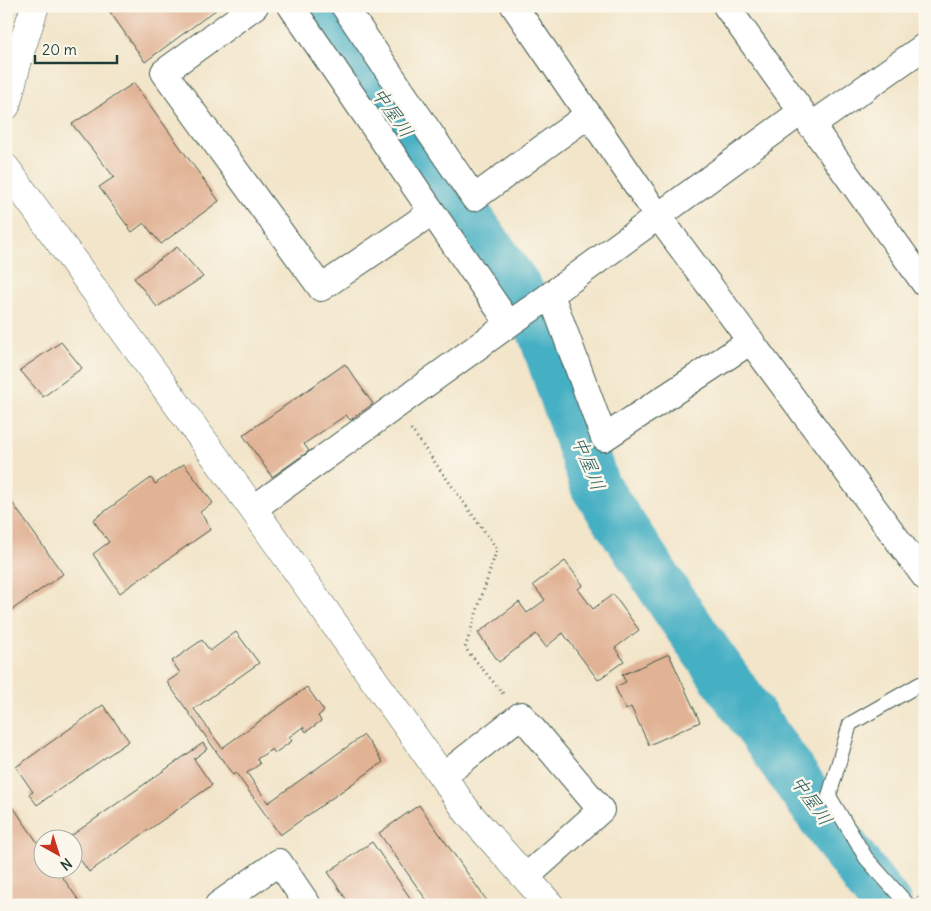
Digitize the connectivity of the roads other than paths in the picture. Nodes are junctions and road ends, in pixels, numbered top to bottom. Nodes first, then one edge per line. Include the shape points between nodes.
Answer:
1 (34, 6) edge
2 (255, 6) edge
3 (291, 6) edge
4 (344, 6) edge
5 (514, 6) edge
6 (726, 6) edge
7 (925, 46) edge
8 (6, 106) edge
9 (588, 115) junction
10 (806, 119) junction
11 (6, 168) edge
12 (432, 212) junction
13 (658, 216) junction
14 (925, 284) edge
15 (529, 310) junction
16 (751, 341) junction
17 (253, 509) junction
18 (925, 577) edge
19 (925, 683) edge
20 (443, 776) junction
21 (526, 877) junction
22 (925, 902) edge
23 (218, 905) edge
24 (308, 905) edge
25 (550, 905) edge
26 (908, 905) edge
27 (920, 905) edge

1 - 8 main road
2 - 12 street via 164,72 322,288
3 - 12 street
4 - 9 street via 474,198
5 - 9 street
6 - 10 street
7 - 10 street
9 - 13 street
10 - 13 street
10 - 14 street
11 - 17 main road
12 - 15 street
13 - 15 street
13 - 16 street
15 - 16 street via 604,438
15 - 17 street
16 - 18 street
17 - 20 main road
19 - 26 lane via 850,724 829,796 866,858
20 - 21 main road via 469,814
20 - 21 street via 521,715 601,810
21 - 25 main road
22 - 27 lane
23 - 24 street via 279,862

